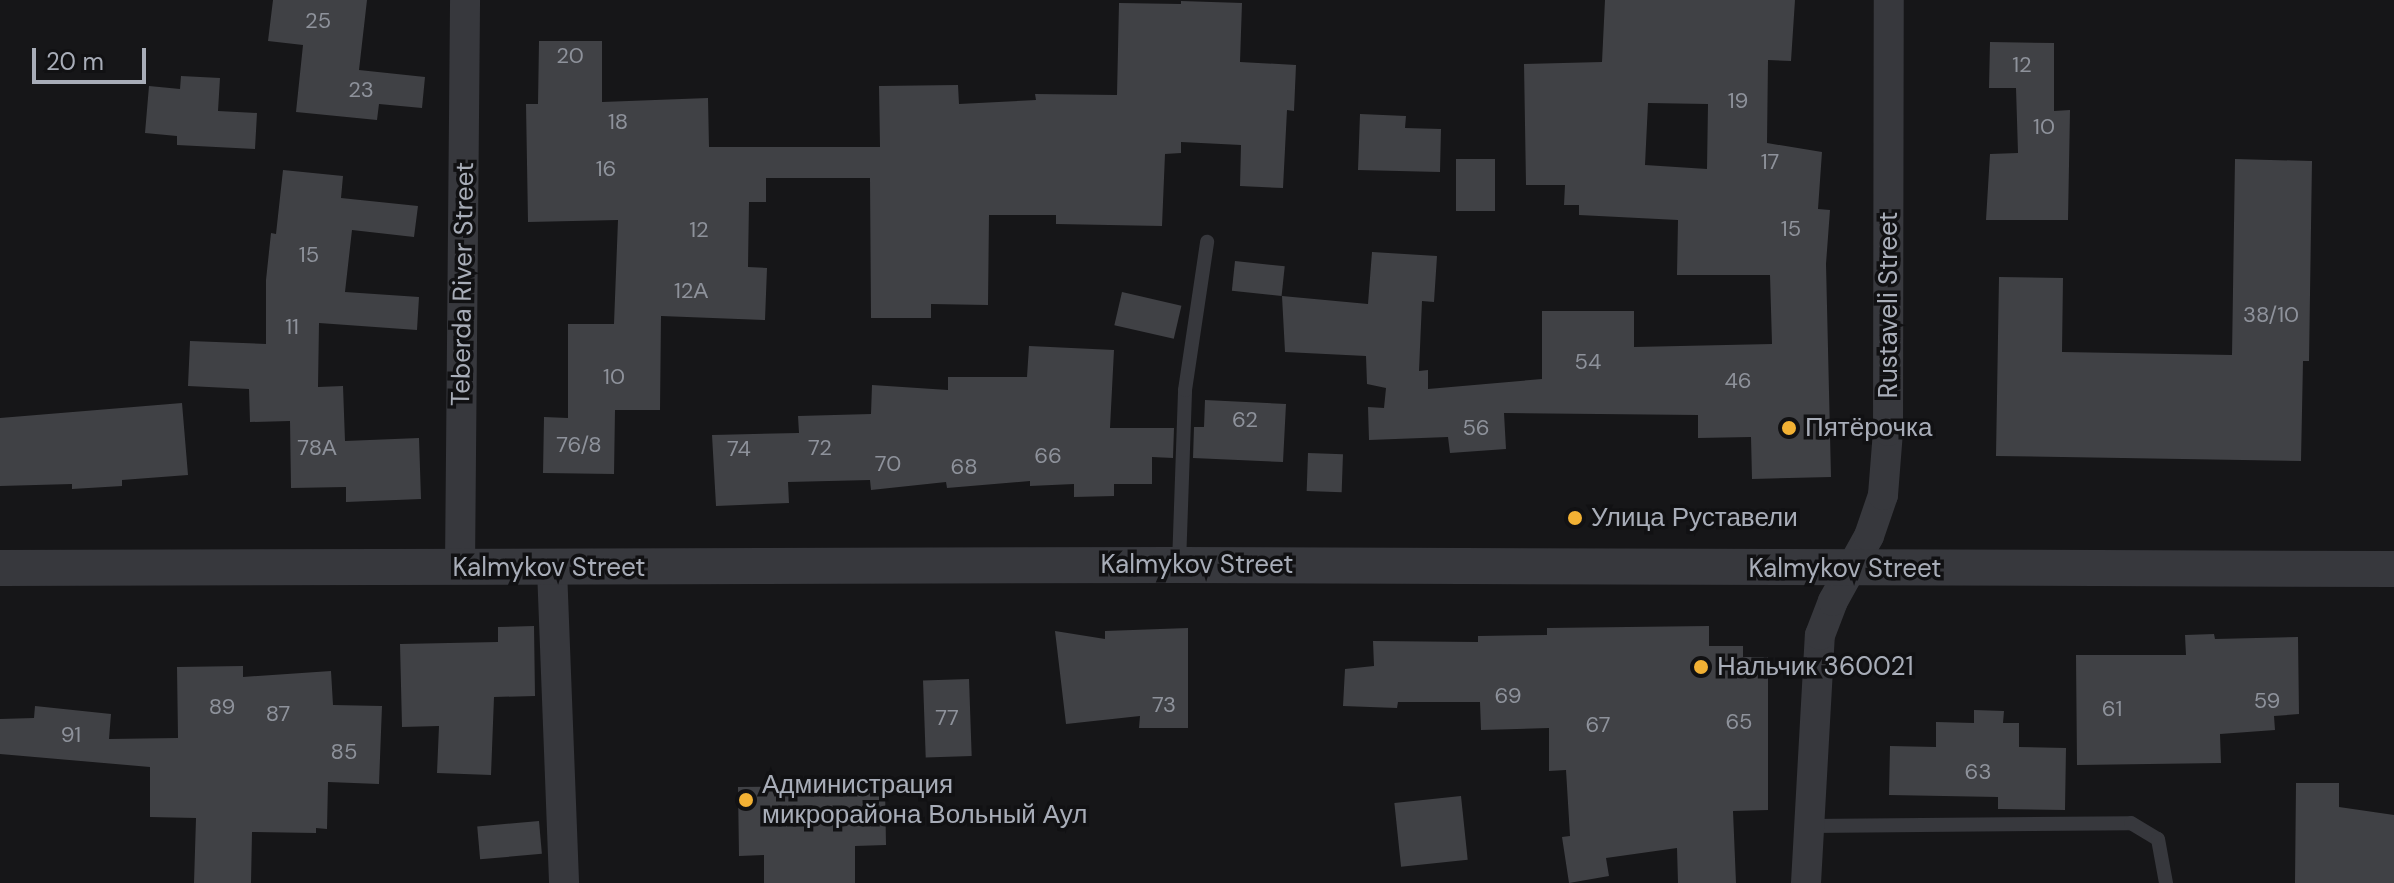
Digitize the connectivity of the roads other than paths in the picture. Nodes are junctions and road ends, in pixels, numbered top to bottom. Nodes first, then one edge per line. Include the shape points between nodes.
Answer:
1 (465, 0) edge
2 (1889, 0) edge
3 (1207, 242) dead end
4 (1179, 565) junction
5 (460, 567) junction
6 (0, 568) edge
7 (552, 569) junction
8 (1851, 569) junction
9 (2394, 569) edge
10 (1810, 826) junction
11 (564, 883) edge
12 (1806, 883) edge
13 (2166, 883) edge

1 - 5 street, Teberda River Street
2 - 8 street, Rustaveli Street via 1888,431 1883,495
3 - 4 lane via 1185,390
4 - 7 street, Kalmykov Street
4 - 8 street, Kalmykov Street
5 - 6 street, Kalmykov Street
5 - 7 street, Kalmykov Street
7 - 11 street
8 - 9 street, Kalmykov Street
8 - 10 street, Rustaveli Street via 1820,635
10 - 12 street, Rustaveli Street
10 - 13 lane via 2131,823 2158,839

